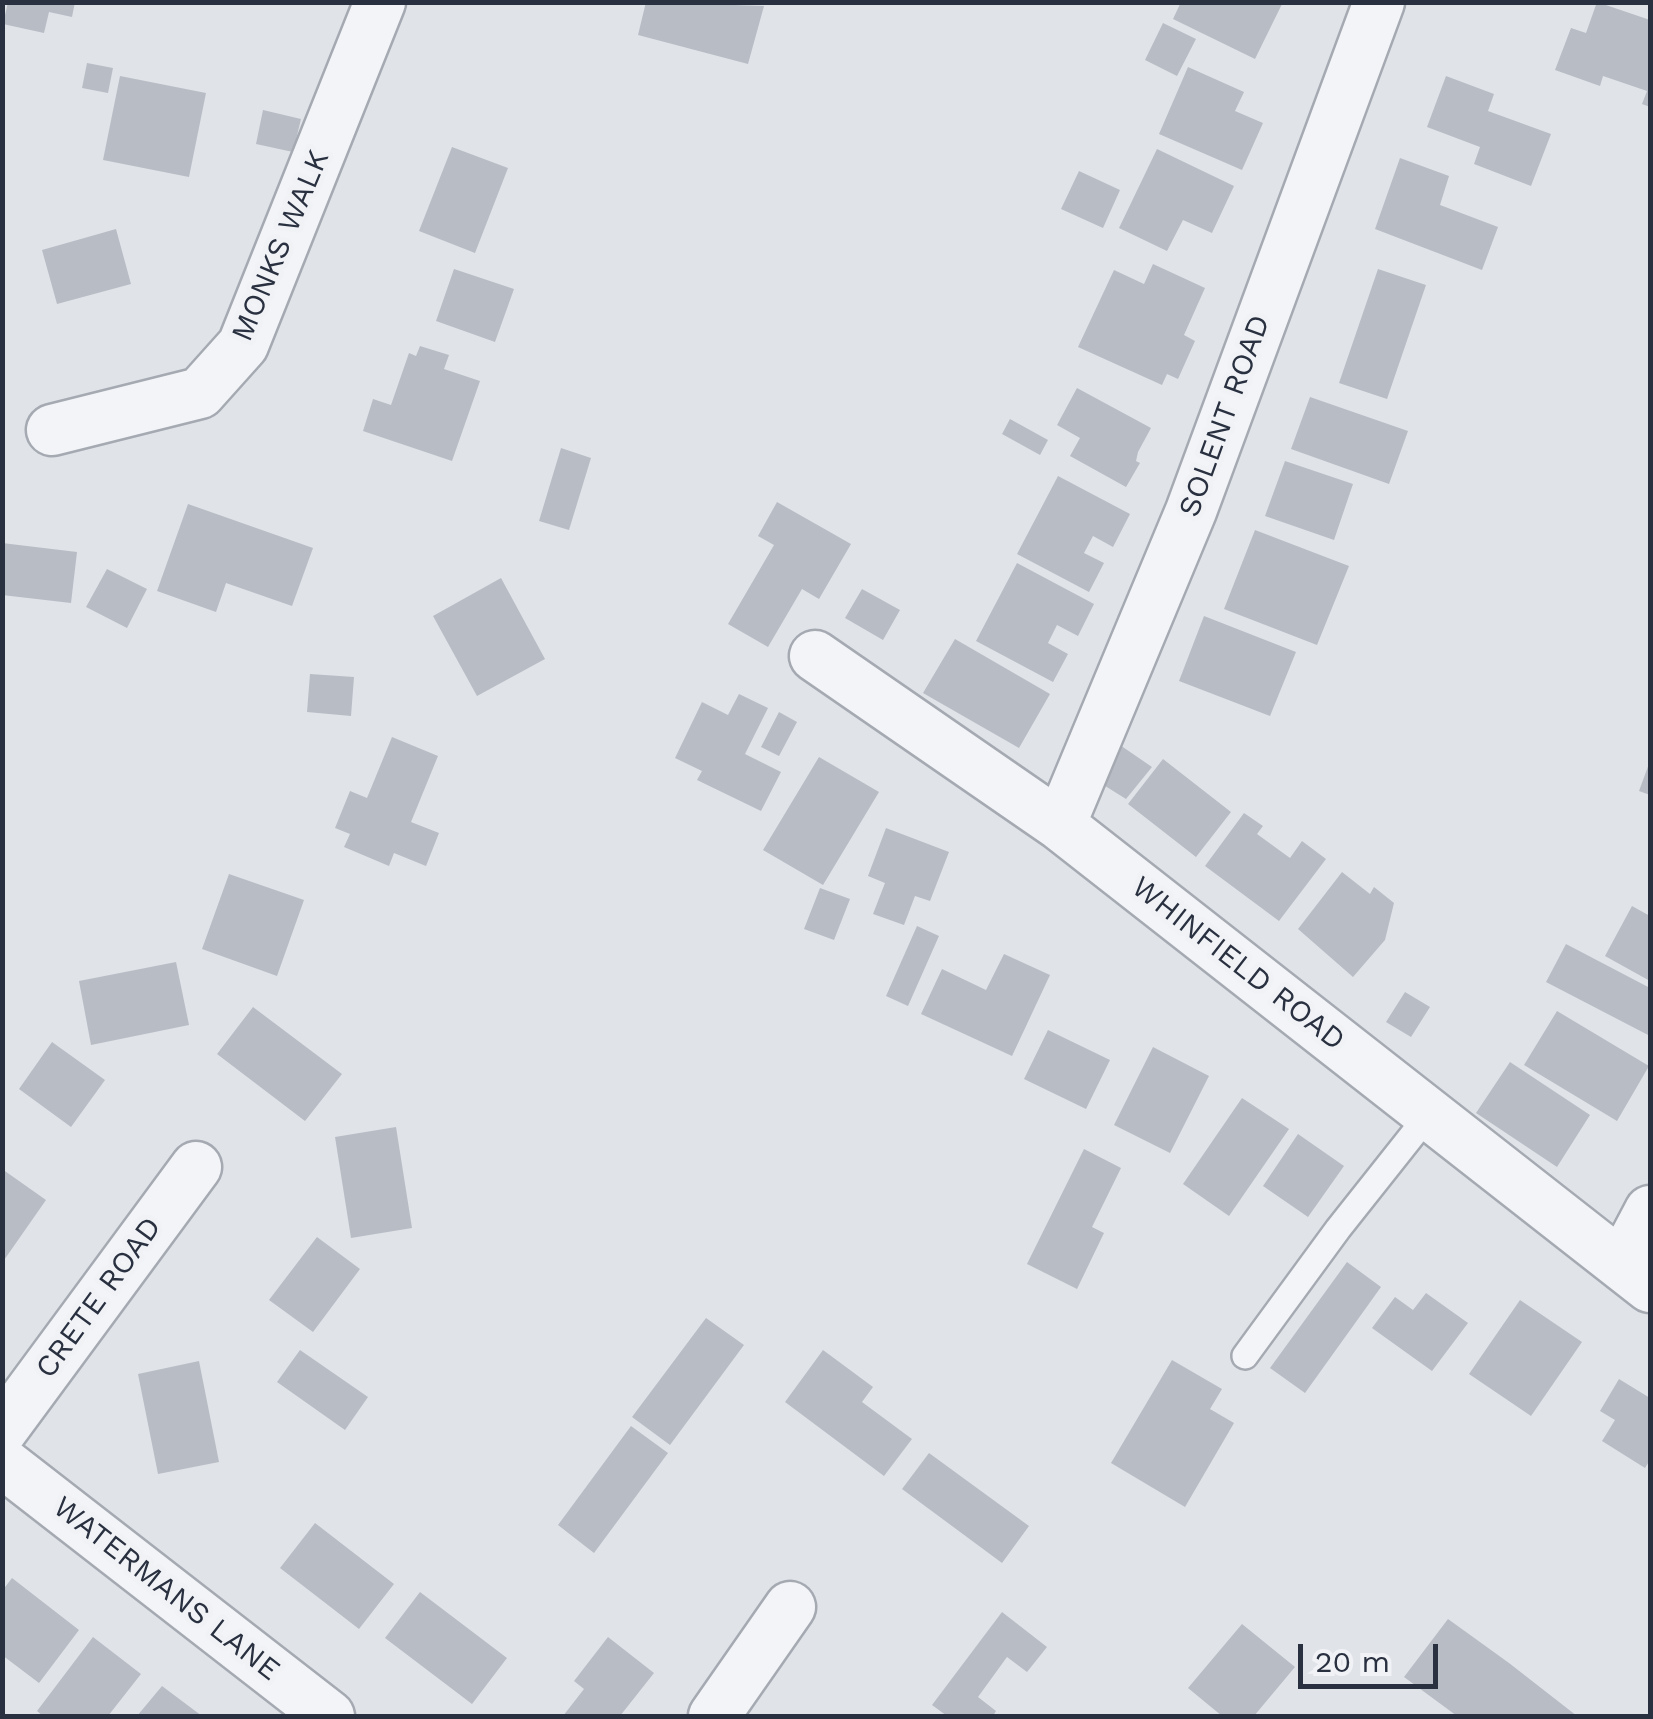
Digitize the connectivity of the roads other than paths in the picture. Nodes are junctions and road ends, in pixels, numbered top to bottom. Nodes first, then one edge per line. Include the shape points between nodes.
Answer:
1 (380, 2) edge
2 (1378, 2) edge
3 (52, 430) dead end
4 (815, 656) dead end
5 (1060, 825) junction
6 (1430, 1114) junction
7 (196, 1167) dead end
8 (1650, 1211) edge
9 (1636, 1275) edge
10 (1245, 1356) dead end
11 (2, 1430) edge
12 (2, 1462) edge
13 (790, 1607) dead end
14 (329, 1716) edge
15 (714, 1716) edge

1 - 3 street, MONKS WALK via 242,345 200,393
2 - 5 street, SOLENT ROAD via 1191,511
4 - 5 street, WHINFIELD ROAD
5 - 6 street, WHINFIELD ROAD
6 - 9 street, WHINFIELD ROAD
6 - 10 lane
7 - 11 street, CRETE ROAD
8 - 9 street
12 - 14 street, WATERMANS LANE
13 - 15 street

